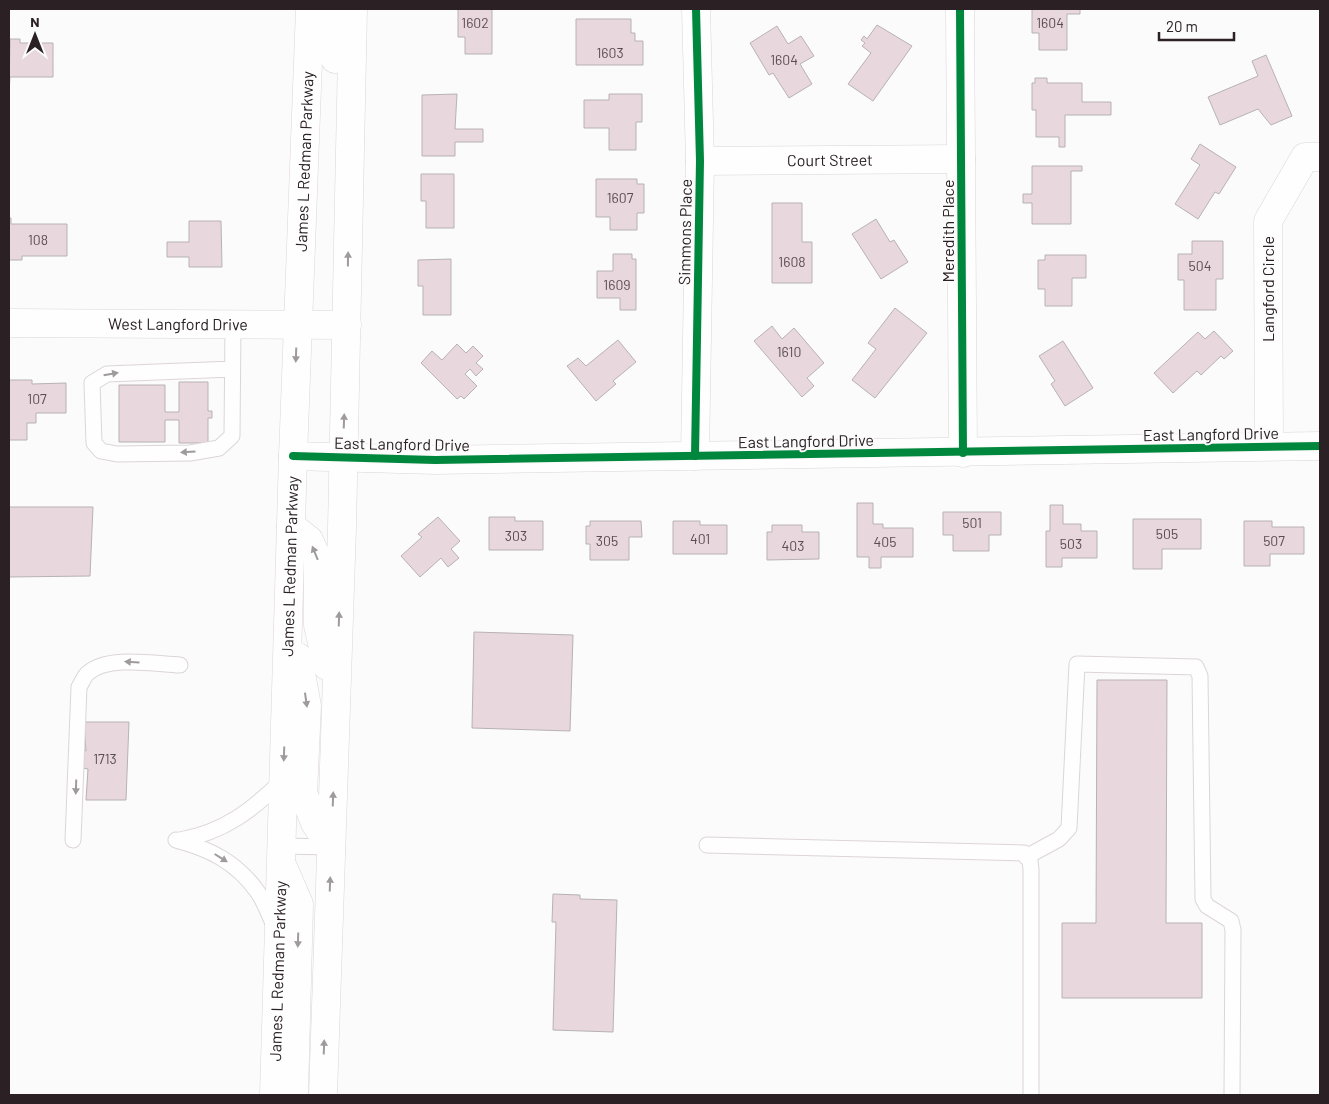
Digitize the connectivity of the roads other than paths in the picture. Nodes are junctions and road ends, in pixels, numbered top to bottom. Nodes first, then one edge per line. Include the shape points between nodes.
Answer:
1 (310, 9) edge
2 (329, 9) edge
3 (353, 9) edge
4 (696, 9) edge
5 (960, 9) edge
6 (1320, 157) edge
7 (961, 159) junction
8 (700, 162) junction
9 (350, 182) junction
10 (9, 323) edge
11 (233, 324) junction
12 (297, 324) junction
13 (347, 325) junction
14 (232, 368) junction
15 (1269, 446) junction
16 (1320, 446) edge
17 (963, 453) junction
18 (292, 456) junction
19 (696, 456) junction
20 (343, 457) junction
21 (291, 526) junction
22 (288, 600) junction
23 (180, 665) dead end
24 (336, 704) junction
25 (283, 780) junction
26 (73, 840) dead end
27 (706, 845) dead end
28 (331, 847) junction
29 (281, 853) junction
30 (1026, 856) junction
31 (278, 932) junction
32 (274, 1095) edge
33 (294, 1095) edge
34 (323, 1095) edge
35 (1031, 1095) edge
36 (1232, 1095) edge

1 - 12 main road, James L Redman Parkway
2 - 9 main road via 336,28 334,93
3 - 9 main road
4 - 8 main road, Simmons Place
5 - 7 main road, Meredith Place
6 - 15 main road, Langford Circle via 1305,157 1268,220
7 - 8 main road, Court Street
7 - 17 main road, Meredith Place
8 - 19 main road, Simmons Place
13 -> 9 main road
10 - 11 main road, West Langford Drive
11 - 12 main road, West Langford Drive
11 - 14 lane
12 - 13 main road, West Langford Drive
12 -> 18 main road, James L Redman Parkway
20 -> 13 main road
14 -> 14 lane via 232,436 220,448 190,453 116,454 101,451 94,443 92,384 107,374
15 - 16 main road, East Langford Drive
15 - 17 main road, East Langford Drive
17 - 19 main road, East Langford Drive
18 - 20 main road, East Langford Drive
18 - 21 main road, James L Redman Parkway
19 - 20 main road, East Langford Drive via 435,460
24 -> 20 main road
21 - 22 main road, James L Redman Parkway
24 -> 21 main road via 318,625 318,560 309,540
22 -> 25 main road, James L Redman Parkway
22 -> 28 main road via 307,706 303,793 315,823
23 -> 26 lane via 121,662 88,673 79,686
28 -> 24 main road
25 - 29 main road, James L Redman Parkway
25 -> 31 lane via 256,806 228,824 195,837 176,840 205,848 231,864 257,891
27 - 30 lane via 930,849 1024,853
28 - 29 lane
34 -> 28 main road
29 - 31 main road, James L Redman Parkway
29 -> 33 main road via 299,904
30 - 35 lane via 1030,870
30 - 36 lane via 1059,839 1069,828 1077,664 1196,667 1200,676 1203,899 1207,906 1231,921 1233,930
31 - 32 main road, James L Redman Parkway

